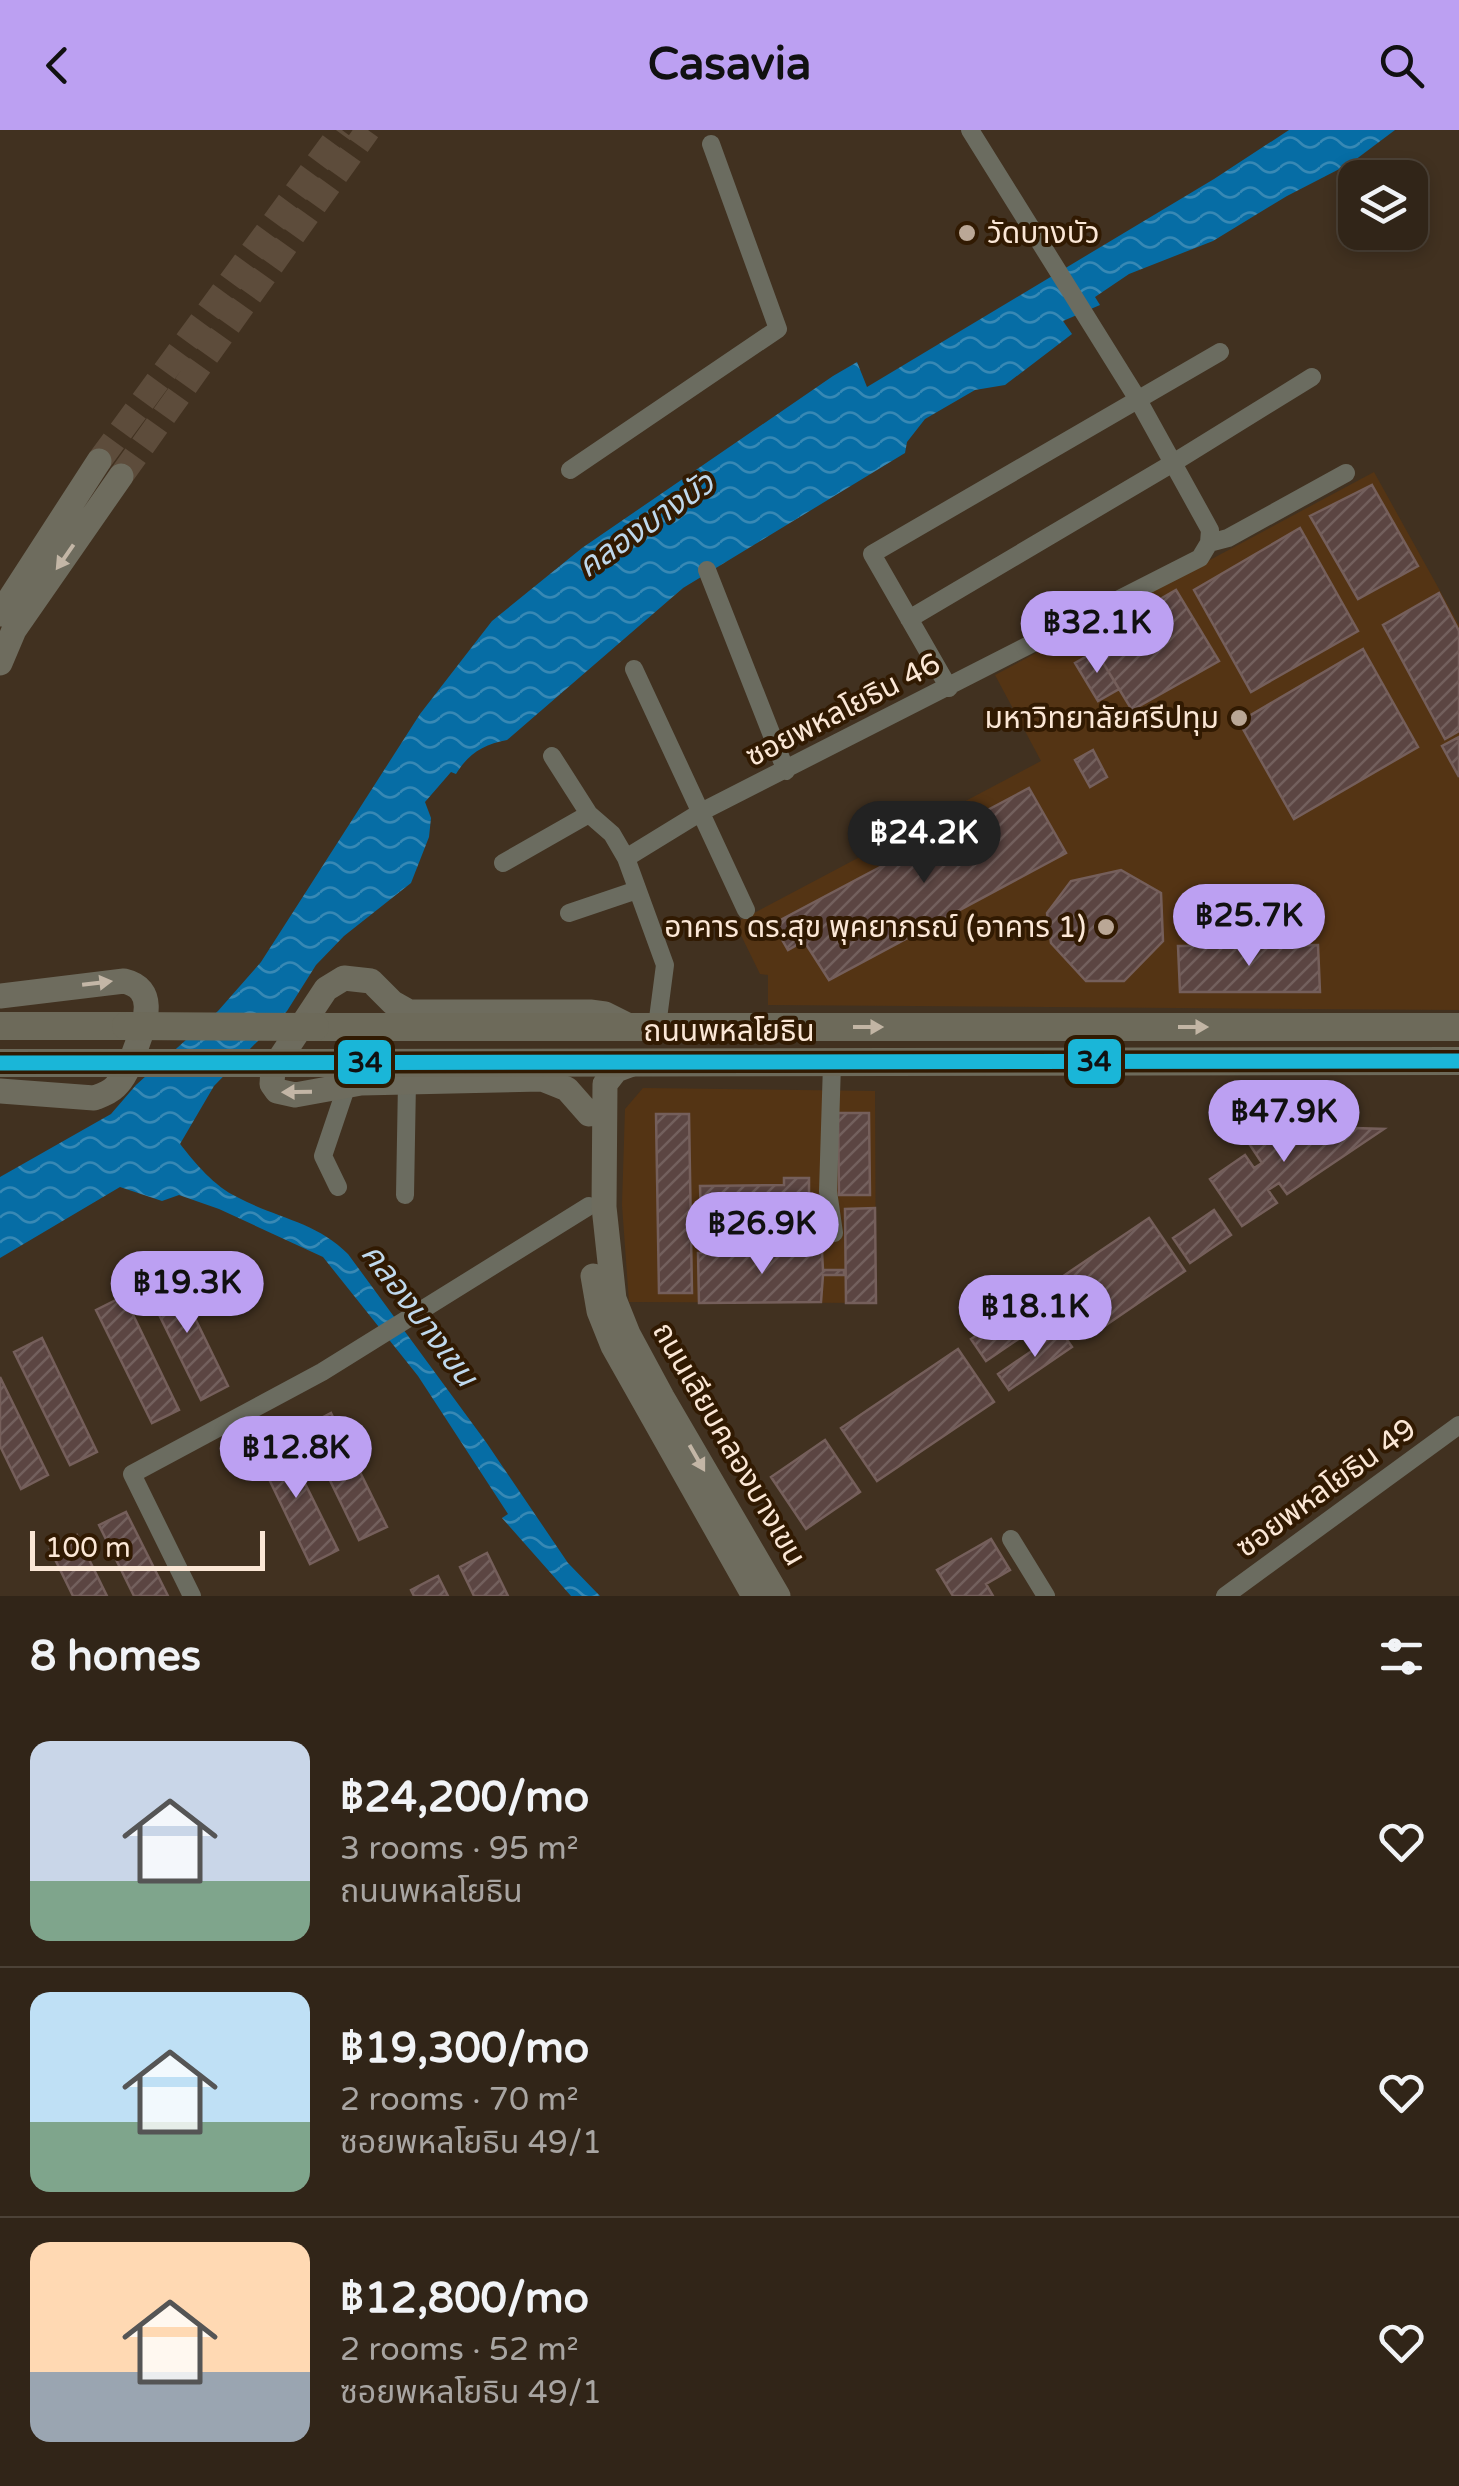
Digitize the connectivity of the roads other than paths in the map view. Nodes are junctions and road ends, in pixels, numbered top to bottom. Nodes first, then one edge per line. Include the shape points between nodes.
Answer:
1 (970, 130) edge
2 (711, 144) dead end
3 (1220, 352) dead end
4 (1312, 376) dead end
5 (1137, 398) junction
6 (99, 462) tunnel mouth
7 (1173, 463) junction
8 (570, 470) dead end
9 (1346, 473) dead end
10 (121, 476) tunnel mouth
11 (1209, 542) junction
12 (707, 570) dead end
13 (0, 614) edge
14 (909, 619) junction
15 (0, 663) edge
16 (634, 669) dead end
17 (948, 688) junction
18 (552, 756) dead end
19 (786, 771) junction
20 (701, 812) junction
21 (588, 814) junction
22 (626, 858) junction
23 (503, 863) dead end
24 (637, 890) junction
25 (746, 910) dead end
26 (569, 914) dead end
27 (0, 996) edge
28 (5, 1024) edge
29 (643, 1026) junction
30 (1389, 1026) junction
31 (1459, 1027) edge
32 (1389, 1061) junction
33 (1459, 1061) edge
34 (0, 1064) edge
35 (569, 1064) junction
36 (632, 1064) junction
37 (832, 1064) junction
38 (407, 1082) junction
39 (347, 1085) junction
40 (0, 1092) edge
41 (589, 1114) junction
42 (338, 1187) dead end
43 (405, 1195) dead end
44 (597, 1220) junction
45 (834, 1233) dead end
46 (1459, 1425) edge
47 (1011, 1539) dead end
48 (192, 1596) edge
49 (754, 1596) edge
50 (778, 1596) edge
51 (1046, 1596) edge
52 (1226, 1596) edge

1 - 5 street
2 - 8 street via 778,329
3 - 5 street
4 - 7 street
5 - 7 street
5 - 14 street via 876,550 873,559
6 - 13 main road
7 - 11 street via 1210,530
7 - 14 street
9 - 11 street, ซอยพหลโยธิน 46
10 -> 15 main road via 14,630
11 - 17 street, ซอยพหลโยธิน 46 via 1200,558
12 - 19 street
14 - 17 street
16 - 20 street
17 - 19 street, ซอยพหลโยธิน 46
18 - 21 street
19 - 20 street, ซอยพหลโยธิน 46
20 - 22 street, ซอยพหลโยธิน 46
20 - 25 street
21 - 22 street via 612,834
21 - 23 street
22 - 24 street
24 - 26 street
24 - 29 street via 665,965
27 -> 40 main road via 124,980 142,991 148,1012 129,1066 108,1093 94,1098
28 - 29 main road, ถนนพหลโยธิน, bridge
29 -> 30 main road, ถนนพหลโยธิน
39 -> 29 main road via 284,1095 271,1076 326,989 344,978 371,980 410,1012 590,1012
30 - 31 main road, ถนนพหลโยธิน
30 - 32 main road
32 - 33 main road, ถนนพหลโยธิน
32 - 37 main road, ถนนพหลโยธิน
34 - 35 main road, ถนนพหลโยธิน, bridge
35 - 36 main road, ถนนพหลโยธิน
35 - 41 main road via 588,1086
36 - 37 main road, ถนนพหลโยธิน
36 - 44 main road via 605,1084
37 - 45 street via 828,1191
38 - 39 main road
38 - 41 main road via 555,1082
38 - 43 street
39 - 42 street via 322,1156
41 - 44 main road
44 - 48 street via 420,1308 322,1372 132,1474
44 - 49 main road, ถนนเลียบคลองบางเขน via 599,1311 613,1346
44 -> 50 main road, ถนนเลียบคลองบางเขน via 628,1334
46 - 52 street, ซอยพหลโยธิน 49
47 - 51 street

